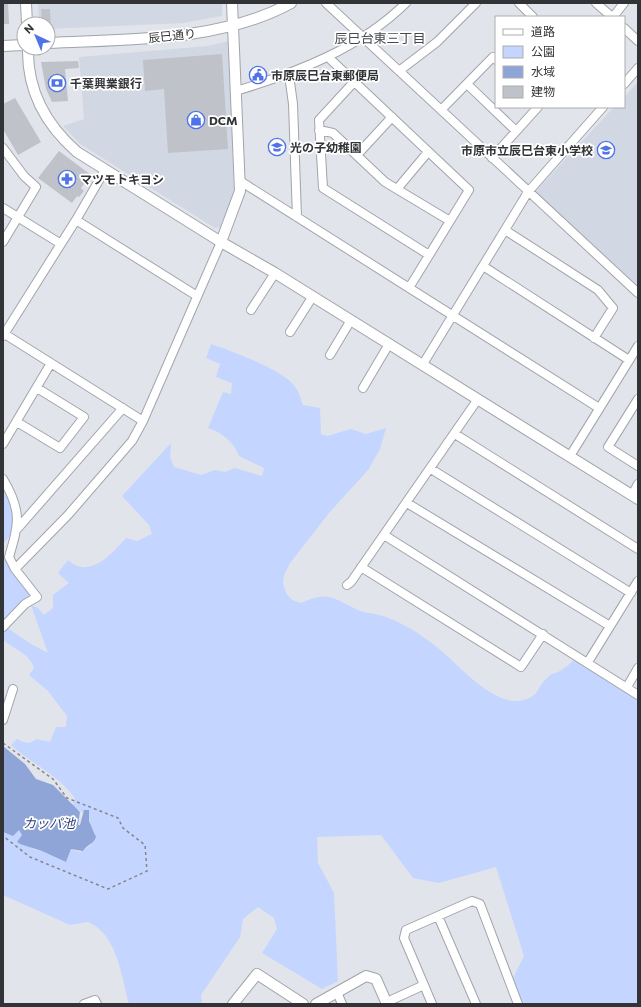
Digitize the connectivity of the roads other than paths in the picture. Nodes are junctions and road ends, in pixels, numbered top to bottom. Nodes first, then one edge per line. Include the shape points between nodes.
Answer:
1 (26, 3) edge
2 (232, 3) edge
3 (291, 3) edge
4 (326, 3) edge
5 (406, 3) edge
6 (476, 3) edge
7 (519, 3) edge
8 (596, 3) edge
9 (624, 3) edge
10 (27, 16) edge
11 (532, 16) edge
12 (611, 16) edge
13 (613, 16) edge
14 (233, 25) junction
15 (625, 29) edge
16 (362, 37) junction
17 (638, 41) edge
18 (56, 43) edge
19 (16, 45) edge
20 (3, 46) edge
21 (28, 56) edge
22 (328, 57) junction
23 (495, 59) edge
24 (638, 68) edge
25 (399, 71) junction
26 (289, 75) junction
27 (354, 82) junction
28 (625, 83) edge
29 (467, 84) junction
30 (236, 92) junction
31 (537, 108) edge
32 (602, 108) edge
33 (440, 110) junction
34 (392, 117) junction
35 (319, 130) junction
36 (516, 131) junction
37 (3, 148) edge
38 (428, 152) junction
39 (357, 155) junction
40 (492, 158) junction
41 (106, 170) junction
42 (240, 181) junction
43 (397, 189) junction
44 (528, 192) junction
45 (3, 208) edge
46 (18, 217) junction
47 (297, 217) junction
48 (76, 220) junction
49 (450, 221) junction
50 (505, 230) junction
51 (3, 242) edge
52 (221, 242) junction
53 (61, 244) junction
54 (429, 255) junction
55 (483, 266) junction
56 (275, 273) junction
57 (409, 288) junction
58 (638, 293) edge
59 (198, 296) junction
60 (313, 296) junction
61 (251, 310) dead end
62 (452, 316) junction
63 (351, 320) junction
64 (290, 332) dead end
65 (3, 334) edge
66 (594, 338) junction
67 (389, 344) junction
68 (638, 346) edge
69 (330, 355) dead end
70 (629, 360) junction
71 (51, 364) junction
72 (423, 364) junction
73 (37, 388) junction
74 (363, 388) dead end
75 (478, 399) junction
76 (638, 399) edge
77 (122, 408) junction
78 (599, 408) junction
79 (143, 421) junction
80 (17, 422) junction
81 (455, 434) junction
82 (3, 444) edge
83 (570, 456) junction
84 (638, 466) edge
85 (431, 469) junction
86 (3, 479) edge
87 (638, 484) edge
88 (635, 497) edge
89 (407, 503) junction
90 (18, 528) junction
91 (384, 535) junction
92 (638, 549) edge
93 (361, 567) junction
94 (16, 570) junction
95 (638, 581) edge
96 (347, 585) dead end
97 (631, 593) junction
98 (610, 626) junction
99 (3, 627) edge
100 (543, 634) junction
101 (588, 662) junction
102 (638, 668) edge
103 (627, 686) junction
104 (13, 689) dead end
105 (638, 695) edge
106 (3, 720) edge
107 (438, 916) junction
108 (424, 985) junction
109 (337, 992) junction
110 (387, 1003) edge
111 (84, 1004) edge
112 (97, 1004) edge
113 (233, 1004) edge
114 (303, 1004) edge
115 (316, 1004) edge
116 (342, 1004) edge
117 (432, 1004) edge
118 (476, 1004) edge
119 (518, 1004) edge

1 - 10 street
2 - 14 street
3 - 14 street, 辰巳通り
4 - 16 street
5 - 16 street
6 - 25 street via 437,42
7 - 11 street
8 - 12 street
9 - 13 street
14 - 18 street, 辰巳通り via 174,36
14 - 30 street
15 - 17 street
16 - 22 street
16 - 25 street
19 - 20 street
21 - 41 street via 32,85 49,122 77,152
22 - 26 street
22 - 27 street
23 - 29 street via 493,57
24 - 28 street
25 - 33 street
26 - 30 street
26 - 47 street via 293,104
27 - 34 street
27 - 35 street via 318,120
29 - 33 street
29 - 36 street
30 - 42 street
31 - 36 street
32 - 44 street
33 - 40 street
34 - 38 street
34 - 39 street
35 - 39 street via 333,133
35 - 54 street via 323,188
36 - 40 street
37 - 46 street via 24,176 36,187
38 - 43 street
38 - 49 street via 469,190
39 - 43 street via 385,182
40 - 44 street
41 - 48 street
41 - 52 street
42 - 47 street
42 - 52 street via 239,197
43 - 49 street
44 - 50 street
44 - 58 street
45 - 46 street
46 - 51 street
46 - 53 street
47 - 57 street
48 - 53 street
48 - 59 street
49 - 54 street
50 - 55 street
50 - 66 street via 598,290 613,308
52 - 56 street
52 - 59 street
53 - 65 street
54 - 57 street
55 - 62 street
55 - 66 street
56 - 60 street
56 - 61 street
57 - 62 street
59 - 79 street
60 - 63 street
60 - 64 street
62 - 72 street
62 - 78 street
63 - 67 street
63 - 69 street
65 - 71 street
66 - 70 street
67 - 72 street
67 - 74 street
68 - 70 street
70 - 78 street
71 - 73 street
71 - 77 street
72 - 75 street
73 - 80 street
73 - 80 street via 84,417 60,448
75 - 81 street
75 - 83 street
76 - 84 street via 608,447
77 - 79 street
77 - 90 street
78 - 83 street
79 - 94 street via 132,441
80 - 82 street
81 - 85 street
81 - 92 street
83 - 88 street
85 - 89 street
85 - 97 street
86 - 90 street via 11,492 17,512
87 - 88 street
89 - 91 street
89 - 98 street
90 - 94 street via 9,557
91 - 93 street
91 - 100 street
93 - 96 street
93 - 100 street via 521,667
94 - 99 street via 37,597 25,604
95 - 97 street
97 - 98 street
98 - 101 street
100 - 101 street
101 - 103 street
102 - 103 street
103 - 105 street
104 - 106 street
107 - 108 street via 404,932 404,938
107 - 118 street
107 - 119 street via 472,901 480,904
108 - 110 street
108 - 117 street
109 - 110 street via 366,976 372,976 376,979
109 - 115 street
109 - 116 street
111 - 112 street via 95,1000
113 - 114 street via 257,974

